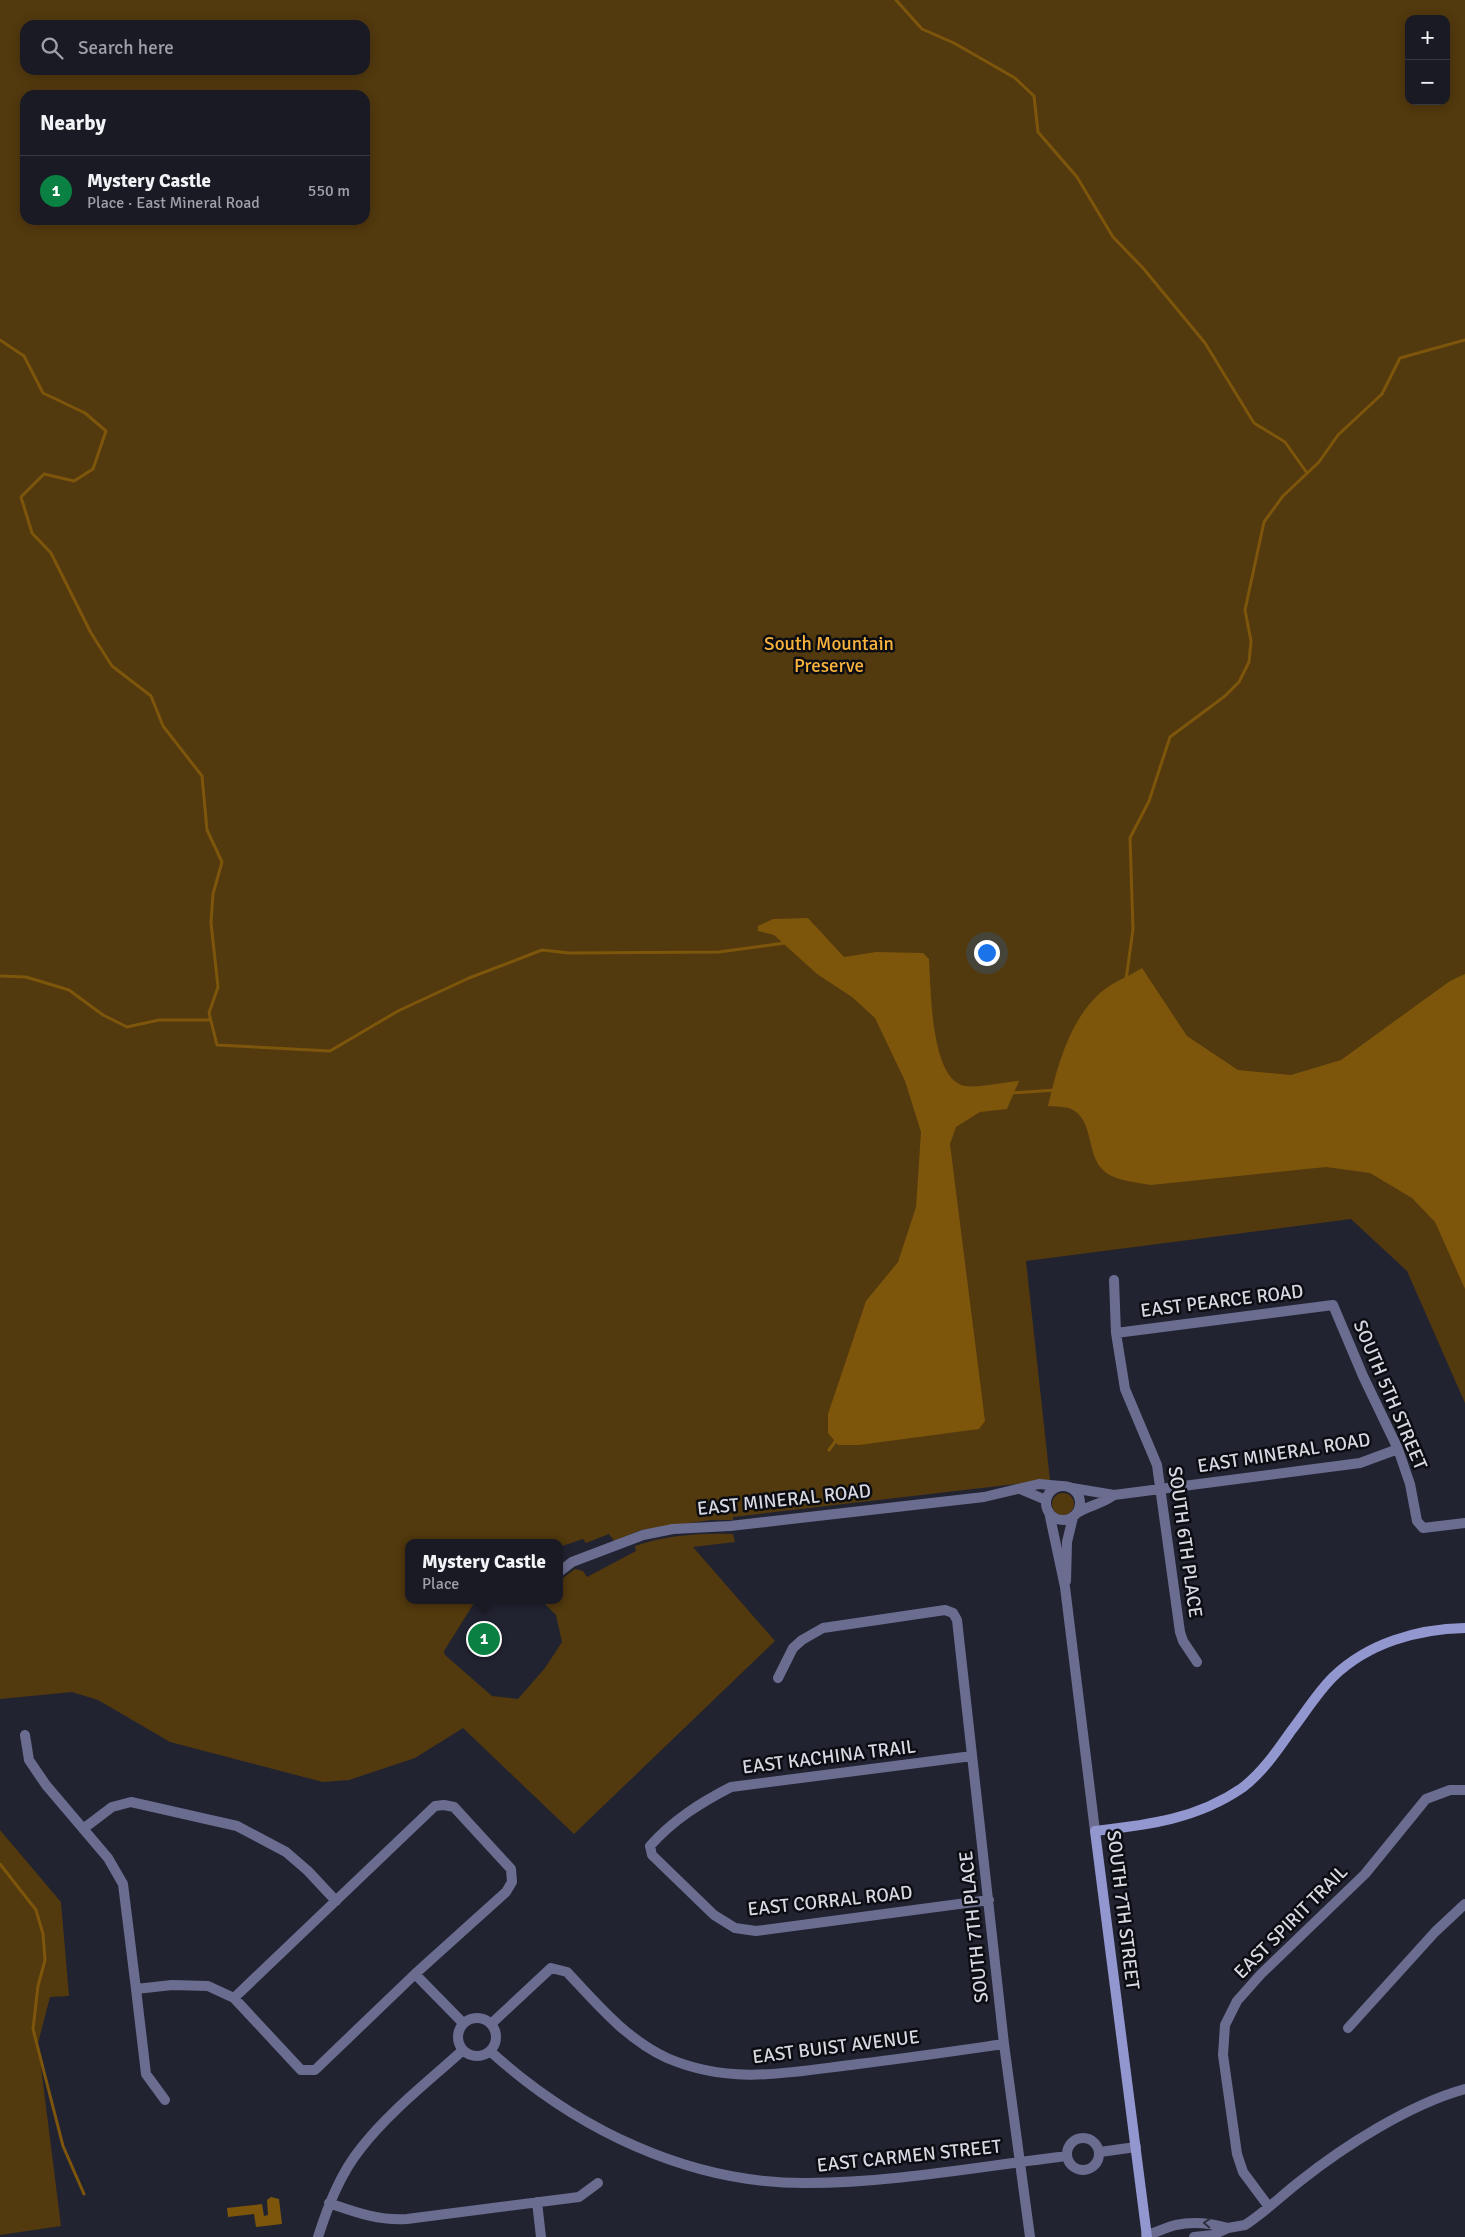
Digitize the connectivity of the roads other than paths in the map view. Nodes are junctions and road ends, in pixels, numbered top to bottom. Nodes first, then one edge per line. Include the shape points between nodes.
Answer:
1 (1114, 1280) dead end
2 (1333, 1305) joint
3 (1116, 1332) junction
4 (1398, 1449) junction
5 (1067, 1487) junction
6 (1020, 1489) junction
7 (1161, 1489) junction
8 (1114, 1495) junction
9 (1046, 1500) junction
10 (1049, 1512) junction
11 (1075, 1515) junction
12 (1465, 1523) edge
13 (563, 1569) edge
14 (1065, 1587) junction
15 (1465, 1628) edge
16 (1196, 1662) dead end
17 (778, 1678) dead end
18 (25, 1735) dead end
19 (972, 1756) junction
20 (1465, 1790) edge
21 (84, 1829) junction
22 (1095, 1831) junction
23 (650, 1846) joint
24 (989, 1900) junction
25 (336, 1902) junction
26 (1465, 1904) edge
27 (415, 1974) junction
28 (136, 1989) junction
29 (234, 1998) junction
30 (463, 2023) junction
31 (491, 2024) junction
32 (1348, 2028) dead end
33 (1004, 2044) junction
34 (463, 2050) junction
35 (490, 2051) junction
36 (1465, 2089) edge
37 (165, 2100) dead end
38 (1136, 2147) junction
39 (1100, 2152) junction
40 (1067, 2156) junction
41 (1021, 2162) junction
42 (598, 2184) dead end
43 (537, 2202) junction
44 (329, 2203) junction
45 (1269, 2207) junction
46 (1228, 2228) junction
47 (1161, 2235) edge
48 (1146, 2236) edge
49 (318, 2237) edge
50 (541, 2237) edge
51 (1030, 2237) edge
52 (1194, 2237) edge

1 - 3 street, SOUTH 6TH PLACE
2 - 3 street, EAST PEARCE ROAD
2 - 4 street, SOUTH 5TH STREET
3 - 7 street, SOUTH 6TH PLACE via 1125,1389 1157,1465
4 - 7 street, EAST MINERAL ROAD via 1360,1462
4 - 12 street, SOUTH 5TH STREET via 1410,1484 1417,1521 1423,1528
5 - 6 street, EAST MINERAL ROAD via 1039,1484
5 - 8 street, EAST MINERAL ROAD
5 - 9 street via 1052,1490
5 - 11 street, SOUTH 7TH STREET via 1080,1500
6 - 9 street
6 - 13 street, EAST MINERAL ROAD via 984,1497 730,1526 673,1529 643,1535 572,1562
7 - 8 street, EAST MINERAL ROAD
7 - 16 street, SOUTH 6TH PLACE via 1180,1632
8 - 11 street, EAST MINERAL ROAD
9 - 10 street, SOUTH 7TH STREET
10 - 11 street via 1061,1520
10 - 14 street, SOUTH 7TH STREET
11 - 14 street, SOUTH 7TH STREET via 1067,1542
14 - 22 street, SOUTH 7TH STREET
15 - 22 street via 1411,1634 1370,1650 1348,1664 1321,1690 1260,1771 1224,1799 1172,1820
17 - 19 street, SOUTH 7TH PLACE via 793,1648 823,1628 946,1610 957,1620
18 - 21 street via 29,1760
19 - 23 street, EAST KACHINA TRAIL via 731,1787 695,1806
19 - 24 street, SOUTH 7TH PLACE
20 - 45 street, EAST SPIRIT TRAIL via 1450,1790 1426,1799 1365,1874 1260,1974 1237,2001 1225,2025 1224,2055 1237,2154 1243,2172
21 - 25 street via 112,1807 131,1802 237,1826 286,1852
21 - 28 street via 108,1858 123,1884
22 - 38 street, SOUTH 7TH STREET
23 - 24 street, EAST CORRAL ROAD via 652,1855 714,1915 735,1928 756,1930
24 - 33 street, SOUTH 7TH PLACE
25 - 27 street via 435,1806 454,1807 511,1869 512,1882 506,1892
25 - 29 street
26 - 32 street via 1435,1932
27 - 29 street via 315,2070 308,2071 301,2070
27 - 30 street
28 - 29 street via 172,1984 208,1986
28 - 37 street via 146,2074
30 - 31 street via 474,2018
30 - 34 street via 458,2040
31 - 33 street, EAST BUIST AVENUE via 551,1968 558,1968 567,1972 613,2021 632,2036 667,2058 706,2071 760,2076
31 - 35 street via 495,2040
33 - 41 street, SOUTH 7TH PLACE
34 - 35 street via 473,2056
34 - 44 street via 392,2114 360,2148
35 - 41 street, EAST CARMEN STREET via 520,2078 597,2128 651,2153 716,2174 806,2184
36 - 45 street via 1430,2101 1365,2137 1322,2165
38 - 39 street
38 - 48 street, SOUTH 7TH STREET
39 - 40 street via 1096,2164 1085,2170 1074,2167
39 - 40 street via 1095,2142 1083,2137 1072,2142
40 - 41 street, EAST CARMEN STREET
41 - 51 street, SOUTH 7TH PLACE
42 - 43 street via 580,2197
43 - 44 street via 389,2220
43 - 50 street
44 - 49 street
45 - 46 street via 1245,2224
46 -> 47 street via 1202,2222 1175,2225
46 - 52 street via 1213,2235
47 - 48 street

